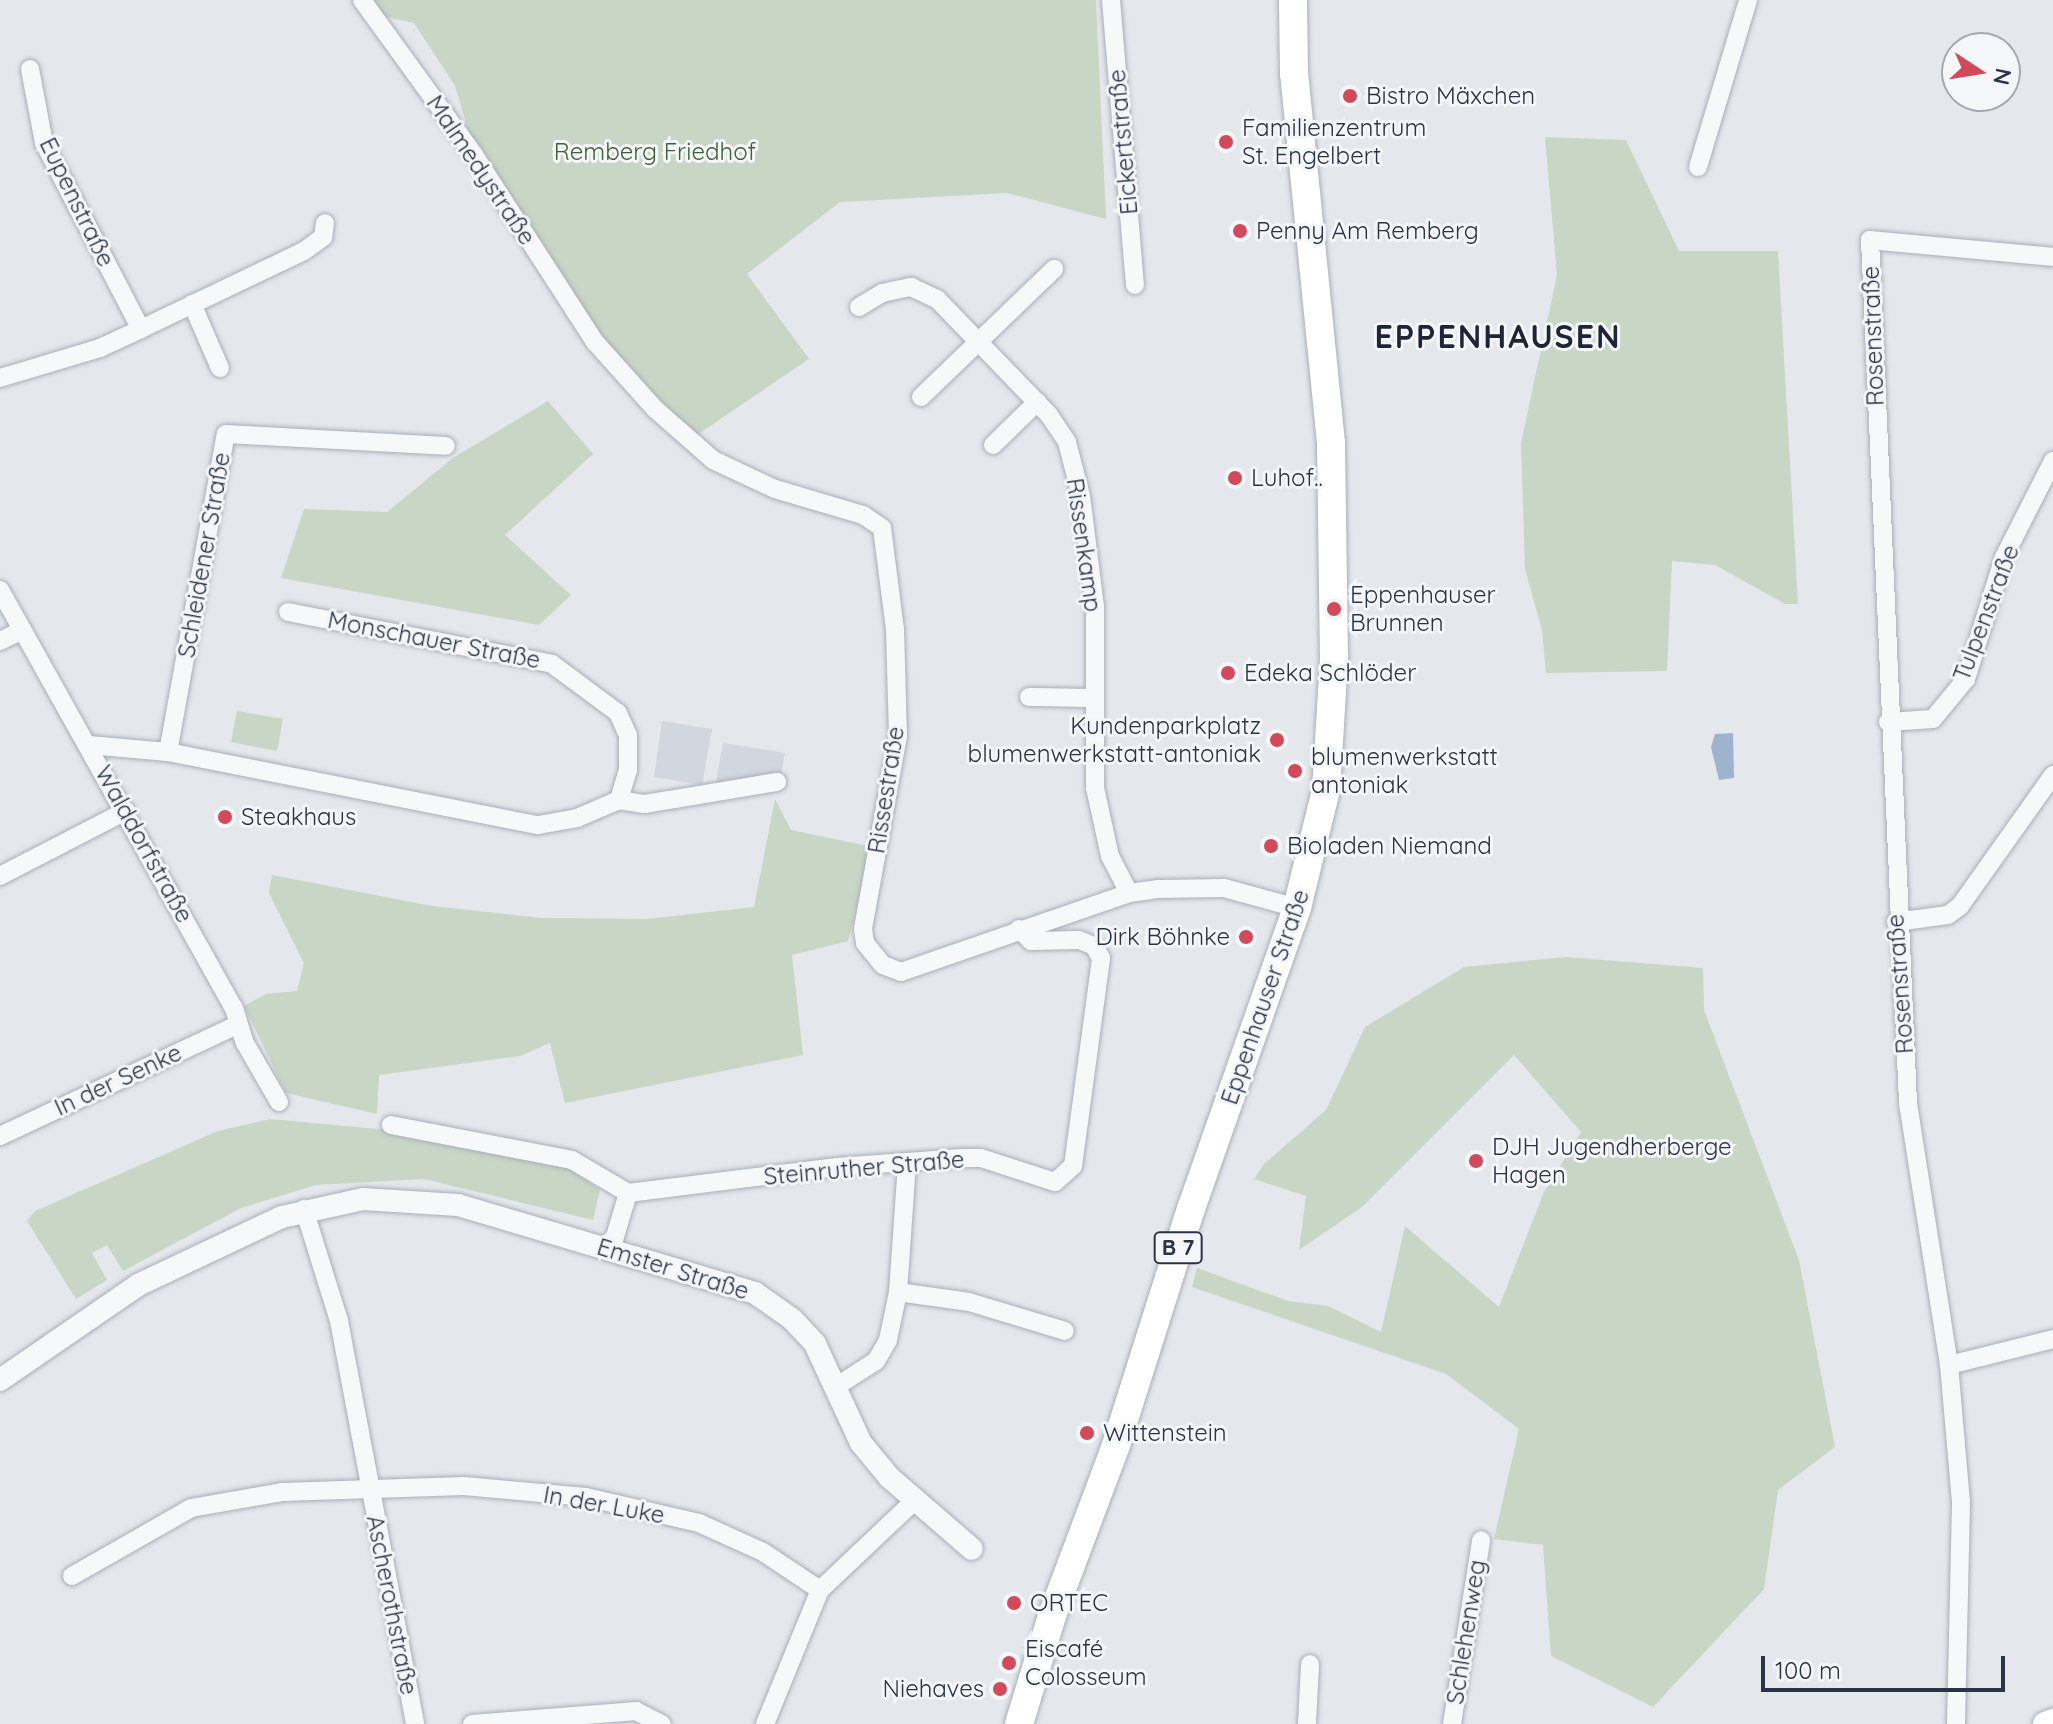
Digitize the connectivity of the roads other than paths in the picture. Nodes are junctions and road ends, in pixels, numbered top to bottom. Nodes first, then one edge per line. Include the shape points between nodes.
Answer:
1 (362, 0) edge
2 (1111, 0) edge
3 (1293, 0) edge
4 (1748, 0) edge
5 (30, 69) dead end
6 (1698, 167) dead end
7 (325, 223) dead end
8 (2053, 257) edge
9 (1054, 269) dead end
10 (1135, 285) dead end
11 (192, 304) junction
12 (859, 307) dead end
13 (141, 329) junction
14 (595, 342) joint
15 (979, 342) junction
16 (220, 368) dead end
17 (0, 378) edge
18 (921, 397) dead end
19 (1037, 402) junction
20 (993, 445) dead end
21 (446, 446) dead end
22 (2053, 461) edge
23 (0, 590) edge
24 (288, 612) dead end
25 (23, 630) junction
26 (0, 641) edge
27 (1029, 697) dead end
28 (1095, 698) junction
29 (1888, 722) junction
30 (89, 745) junction
31 (168, 752) junction
32 (2053, 775) edge
33 (777, 782) dead end
34 (619, 800) junction
35 (126, 811) junction
36 (0, 876) edge
37 (1129, 893) junction
38 (1297, 908) junction
39 (1896, 922) junction
40 (1019, 929) junction
41 (237, 1025) junction
42 (279, 1102) dead end
43 (391, 1125) dead end
44 (0, 1136) edge
45 (907, 1164) junction
46 (628, 1193) junction
47 (304, 1209) junction
48 (611, 1250) junction
49 (898, 1292) junction
50 (1065, 1331) dead end
51 (2053, 1339) edge
52 (1949, 1365) junction
53 (0, 1380) edge
54 (837, 1386) junction
55 (370, 1487) junction
56 (913, 1502) junction
57 (1481, 1540) dead end
58 (972, 1549) dead end
59 (72, 1576) dead end
60 (820, 1590) junction
61 (1310, 1664) dead end
62 (2053, 1721) edge
63 (415, 1724) edge
64 (472, 1724) edge
65 (662, 1724) edge
66 (765, 1724) edge
67 (1019, 1724) edge
68 (1307, 1724) edge
69 (1452, 1724) edge
70 (1956, 1724) edge
71 (2045, 1724) edge

1 - 14 street, Malmedystraße via 474,155
2 - 10 street, Eickertstraße
3 - 38 main road, Eppenhauser Straße / B 7 via 1294,74 1329,395 1334,627 1326,790
4 - 6 street
5 - 13 street, Eupenstraße via 44,143
7 - 11 street via 323,237 304,251
8 - 29 street, Rosenstraße via 1870,240
9 - 15 street
11 - 13 street
11 - 16 street
12 - 15 street, Rissenkamp via 882,293 911,287 937,299
13 - 17 street via 100,348
14 - 40 street, Rissestraße via 655,409 713,460 775,489 863,515 886,535 898,736 865,915 865,943 883,965 901,972
15 - 18 street
15 - 19 street, Rissenkamp
19 - 20 street
19 - 28 street, Rissenkamp via 1067,442 1081,496 1095,607
21 - 31 street, Schleidener Straße via 226,434
22 - 29 street, Tulpenstraße via 2004,557 1966,679 1933,719
23 - 25 street, Walddorfstraße
24 - 34 street, Monschauer Straße via 552,664 618,713 628,735 628,770
25 - 26 street
25 - 30 street, Walddorfstraße
27 - 28 street
28 - 37 street, Rissenkamp via 1095,788 1110,856
29 - 39 street, Rosenstraße
30 - 31 street
30 - 35 street, Walddorfstraße
31 - 34 street via 538,825 577,818
32 - 39 street via 1960,906 1948,915
33 - 34 street via 645,804
35 - 36 street
35 - 41 street, Walddorfstraße via 234,1008
37 - 38 street, Rissestraße via 1198,886
37 - 40 street, Rissestraße
38 - 67 main road, Eppenhauser Straße / B 7
39 - 52 street, Rosenstraße via 1908,1103
40 - 45 street, Steinruther Straße via 1031,941 1079,940 1094,946 1101,958 1073,1166 1055,1182 981,1158
41 - 42 street, Walddorfstraße
41 - 44 street, In der Senke
43 - 46 street via 572,1160
45 - 46 street, Steinruther Straße via 837,1167
45 - 49 street
46 - 48 street
47 - 48 street, Emster Straße via 385,1198 446,1203
47 - 53 street, Emster Straße via 138,1285
47 - 55 street via 339,1321
48 - 54 street, Emster Straße via 755,1293 792,1319 815,1344
49 - 50 street via 969,1302
49 - 54 street via 888,1340 876,1361
51 - 52 street
52 - 70 street, Rosenstraße via 1963,1575
54 - 56 street, Emster Straße via 861,1443
55 - 59 street, In der Luke via 282,1492 191,1508
55 - 60 street, In der Luke via 464,1486 586,1497 699,1523 763,1552
55 - 63 street, Ascherothstraße
56 - 58 street, Emster Straße
56 - 60 street
57 - 69 street, Schlehenweg
60 - 66 street
61 - 68 street
62 - 71 main road
64 - 65 street via 636,1711

